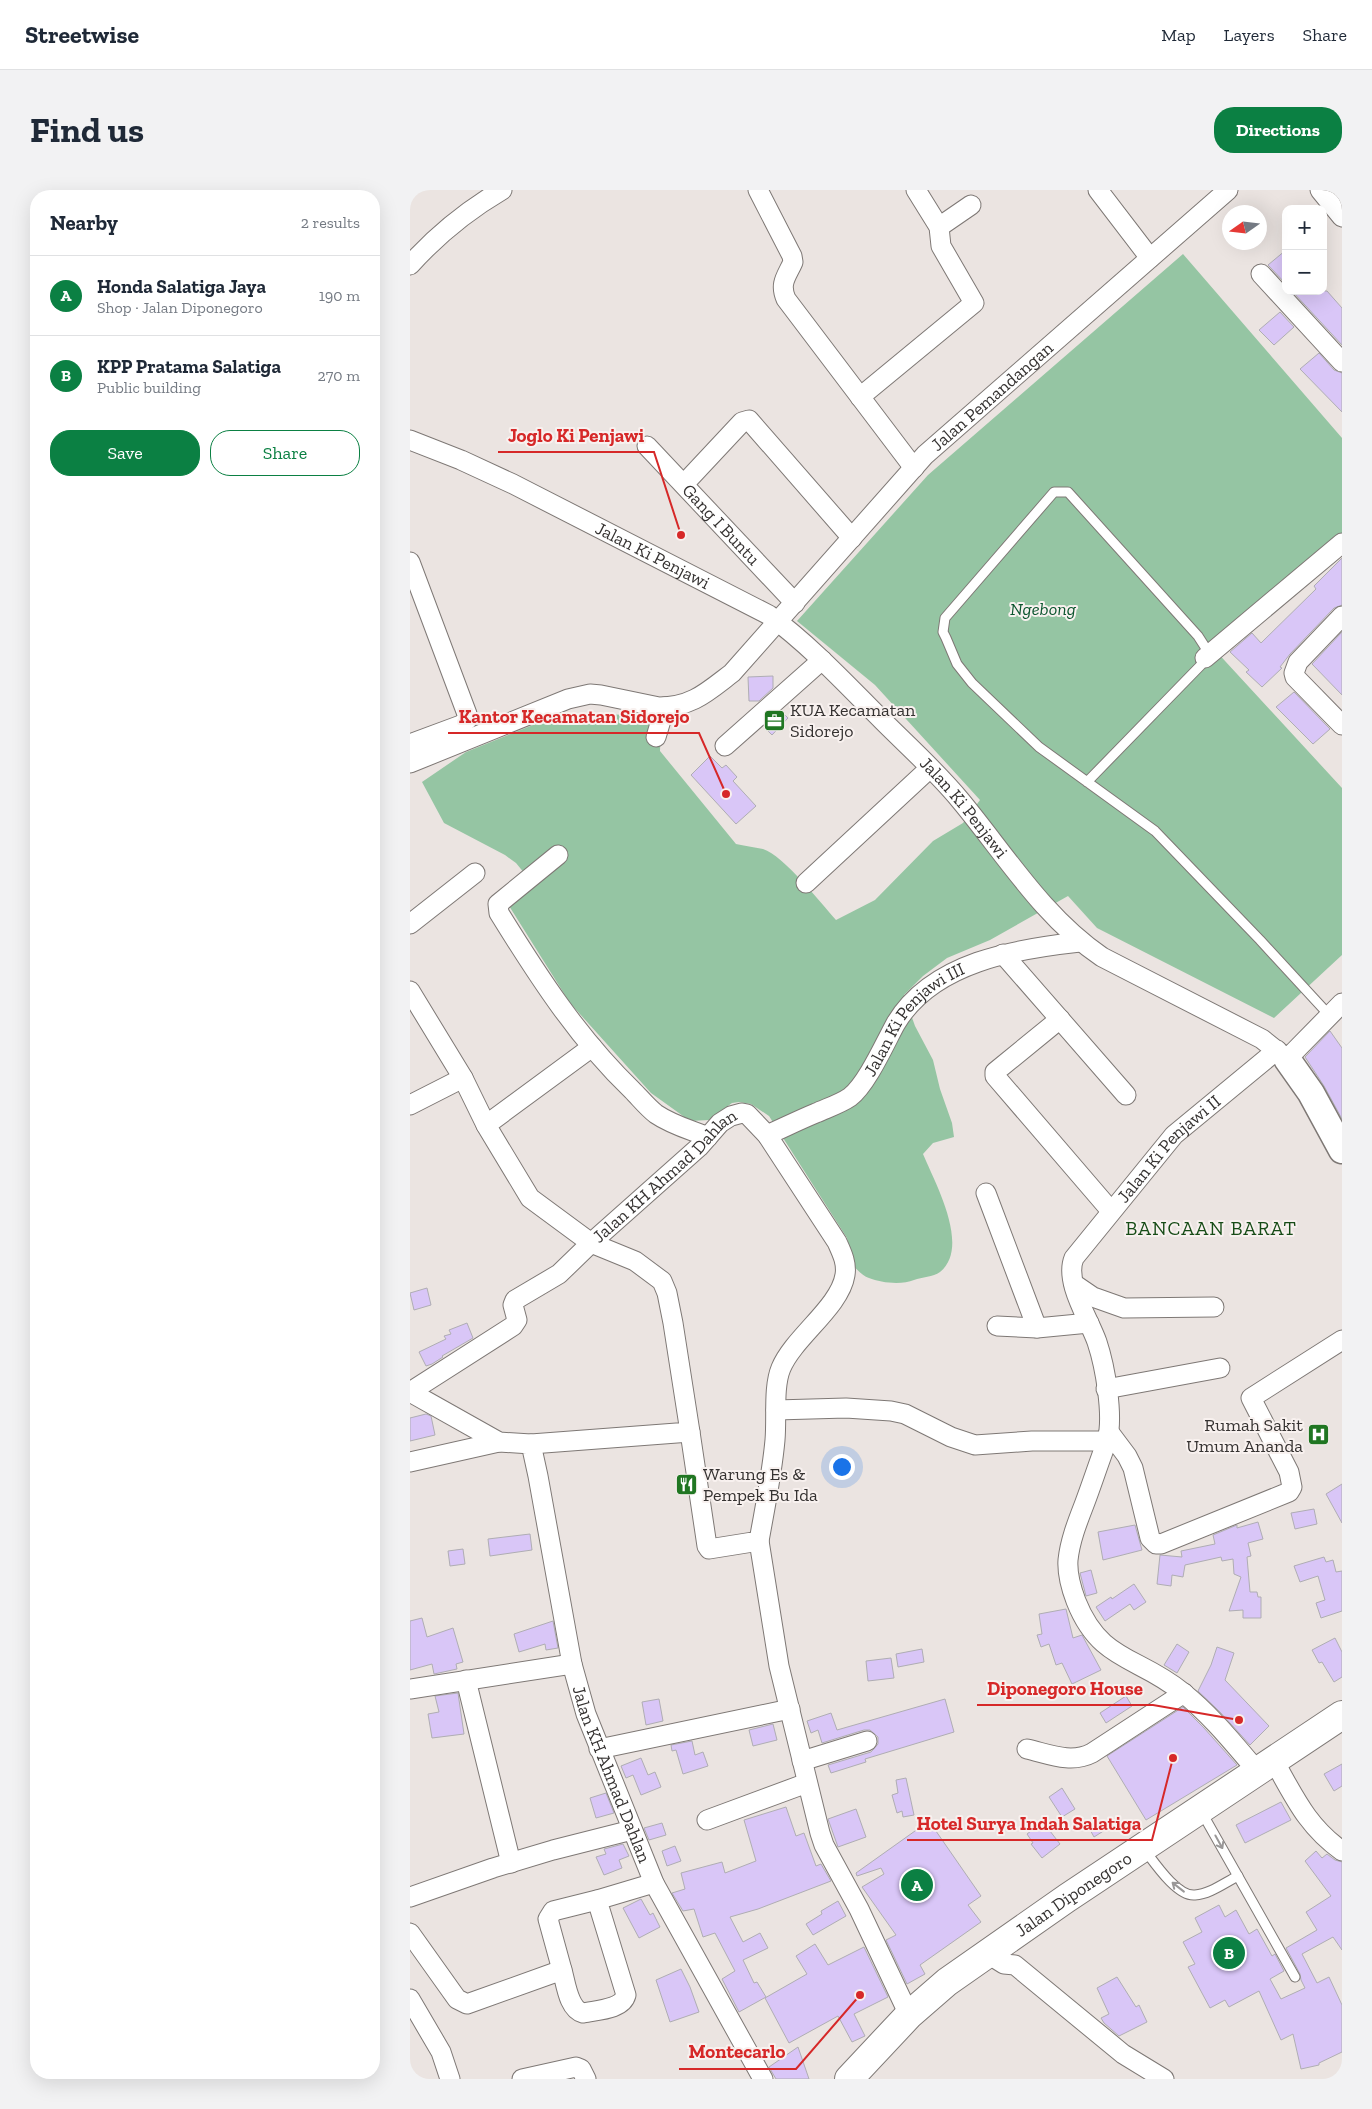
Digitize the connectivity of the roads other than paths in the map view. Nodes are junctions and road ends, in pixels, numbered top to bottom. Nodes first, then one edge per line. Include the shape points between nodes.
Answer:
1 (502, 190) edge
2 (758, 190) edge
3 (916, 190) edge
4 (1098, 190) edge
5 (1228, 190) edge
6 (1320, 190) edge
7 (971, 205) dead end
8 (1342, 218) edge
9 (939, 228) junction
10 (412, 257) edge
11 (1150, 258) junction
12 (1261, 274) dead end
13 (1342, 362) edge
14 (860, 397) junction
15 (410, 440) edge
16 (647, 446) dead end
17 (914, 468) junction
18 (684, 484) junction
19 (852, 538) junction
20 (1342, 543) edge
21 (410, 562) edge
22 (795, 603) junction
23 (1342, 616) edge
24 (778, 622) junction
25 (1206, 658) junction
26 (822, 660) junction
27 (665, 707) junction
28 (1342, 725) edge
29 (656, 737) dead end
30 (410, 744) edge
31 (725, 746) dead end
32 (410, 763) edge
33 (930, 768) junction
34 (1087, 782) junction
35 (558, 855) dead end
36 (475, 874) dead end
37 (806, 883) dead end
38 (410, 924) edge
39 (1080, 942) junction
40 (1003, 954) junction
41 (410, 991) edge
42 (1336, 1009) edge
43 (1060, 1019) junction
44 (592, 1047) junction
45 (1282, 1054) junction
46 (463, 1078) junction
47 (1126, 1095) dead end
48 (410, 1105) edge
49 (486, 1125) junction
50 (768, 1135) junction
51 (708, 1136) junction
52 (1342, 1150) edge
53 (986, 1193) dead end
54 (1111, 1211) junction
55 (591, 1243) junction
56 (1074, 1284) junction
57 (1214, 1307) dead end
58 (1088, 1323) junction
59 (997, 1326) dead end
60 (1037, 1328) junction
61 (1342, 1340) edge
62 (1220, 1368) dead end
63 (1106, 1389) junction
64 (410, 1392) edge
65 (776, 1410) junction
66 (690, 1432) junction
67 (1108, 1436) junction
68 (499, 1442) junction
69 (531, 1444) junction
70 (410, 1462) edge
71 (759, 1541) junction
72 (572, 1664) junction
73 (466, 1680) junction
74 (410, 1689) edge
75 (1184, 1693) junction
76 (790, 1708) junction
77 (1342, 1715) edge
78 (867, 1741) dead end
79 (599, 1749) junction
80 (1028, 1749) dead end
81 (802, 1761) junction
82 (1266, 1766) junction
83 (807, 1783) junction
84 (1200, 1809) junction
85 (708, 1820) dead end
86 (632, 1830) junction
87 (1142, 1847) junction
88 (1342, 1851) edge
89 (511, 1863) junction
90 (1238, 1876) junction
91 (654, 1883) junction
92 (410, 1898) edge
93 (597, 1900) junction
94 (410, 1933) edge
95 (988, 1954) junction
96 (562, 1970) junction
97 (1295, 1977) dead end
98 (410, 1999) edge
99 (909, 2015) junction
100 (450, 2079) edge
101 (522, 2079) edge
102 (586, 2079) edge
103 (763, 2079) edge
104 (849, 2079) edge
105 (1164, 2079) edge

1 - 10 street
2 - 14 street via 792,256 793,262 782,286 786,299
3 - 9 street
4 - 11 street
5 - 11 street, Jalan Pemandangan
6 - 8 street
7 - 9 street
9 - 14 street via 941,246 974,300 973,306
11 - 17 street, Jalan Pemandangan
12 - 13 street
14 - 17 street
15 - 24 street, Jalan Ki Penjawi via 513,484
16 - 18 street, Gang I Buntu
17 - 19 street, Jalan Pemandangan
18 - 19 street via 742,422 749,420
18 - 22 street, Gang I Buntu
19 - 22 street, Jalan Pemandangan
20 - 25 street
21 - 30 street via 467,714 461,725
22 - 24 street, Jalan Pemandangan
23 - 28 street via 1298,662 1294,673
24 - 26 street, Jalan Ki Penjawi
24 - 27 street, Jalan Pemandangan via 732,673 698,698
25 - 34 lane
25 - 34 lane via 1206,650 1198,636 1068,492 1054,492 945,618 943,632 957,664 972,683 1039,747
26 - 31 street
26 - 33 street, Jalan Ki Penjawi
27 - 29 street
27 - 32 street via 590,694 568,699
33 - 37 street
33 - 39 street, Jalan Ki Penjawi via 1057,921
34 - 42 lane via 1143,821
35 - 44 street via 500,902 498,909 536,973
36 - 38 street
39 - 40 street, Jalan Ki Penjawi III
39 - 45 street, Jalan Ki Penjawi via 1119,967 1262,1039
40 - 43 street
40 - 50 street, Jalan Ki Penjawi III via 948,976 920,993 903,1012 864,1081 851,1097
41 - 46 street
42 - 45 street, Jalan Ki Penjawi II
43 - 47 street
43 - 54 street via 995,1076
44 - 49 street
44 - 51 street via 657,1114 676,1126
45 - 52 street, Jalan Ki Penjawi via 1311,1093
45 - 54 street, Jalan Ki Penjawi II via 1174,1135
46 - 48 street
46 - 49 street
49 - 55 street via 530,1198
50 - 51 street, Jalan KH Ahmad Dahlan via 742,1113 726,1119
50 - 65 street, Jalan KH Ahmad Dahlan via 837,1242 846,1268 844,1282 833,1300 791,1351 780,1370
51 - 55 street, Jalan KH Ahmad Dahlan
53 - 60 street
54 - 56 street, Jalan Ki Penjawi II via 1074,1258 1071,1264
55 - 64 street via 559,1274 515,1300 517,1320 513,1326
55 - 66 street, Jalan KH Ahmad Dahlan via 635,1261 662,1281 673,1323
56 - 57 street via 1093,1297 1124,1308
56 - 58 street, Jalan Ki Penjawi II
58 - 60 street
58 - 63 street, Jalan Ki Penjawi II via 1097,1342
59 - 60 street
61 - 67 street via 1251,1398 1289,1472 1292,1487 1289,1492 1156,1544 1150,1538 1133,1468 1127,1456
62 - 63 street
63 - 67 street, Jalan Ki Penjawi II via 1110,1411
64 - 68 street
65 - 67 street via 846,1408 891,1411 975,1445
65 - 71 street, Jalan KH Ahmad Dahlan via 772,1470
66 - 69 street
66 - 71 street, Jalan KH Ahmad Dahlan via 707,1546 709,1549 722,1548
67 - 75 street, Jalan Ki Penjawi II via 1072,1536 1068,1561 1070,1586 1082,1616 1103,1644
68 - 69 street
68 - 70 street
69 - 72 street, Jalan KH Ahmad Dahlan
71 - 76 street via 779,1666
72 - 73 street
72 - 79 street, Jalan KH Ahmad Dahlan
73 - 74 street
73 - 89 street
75 - 80 street via 1081,1758 1070,1759
75 - 82 street, Jalan Ki Penjawi II
76 - 79 street
76 - 81 street
77 - 82 main road, Jalan Diponegoro
78 - 81 street
79 - 86 street, Jalan KH Ahmad Dahlan
81 - 83 street
82 - 84 main road, Jalan Diponegoro
82 - 88 street, Jalan Ki Penjawi II via 1324,1838
83 - 85 street
83 - 99 street via 824,1845
84 - 87 main road, Jalan Diponegoro
84 -> 90 lane
86 - 89 street
86 - 91 street, Jalan KH Ahmad Dahlan
90 -> 87 lane via 1193,1896 1173,1883
87 - 95 main road, Jalan Diponegoro
89 - 92 street
90 - 97 lane
91 - 93 street
91 - 103 street, Jalan KH Ahmad Dahlan
93 - 96 street via 553,1912 548,1919
93 - 96 street via 626,1991 625,1999 618,2005 578,2012 573,2007
94 - 96 street via 457,1999 465,2004
95 - 99 main road, Jalan Diponegoro via 947,1982
95 - 105 street via 1004,1964 1015,1966 1123,2054
98 - 100 street via 441,2052
99 - 104 main road, Jalan Diponegoro
101 - 102 street via 576,2067 582,2069

